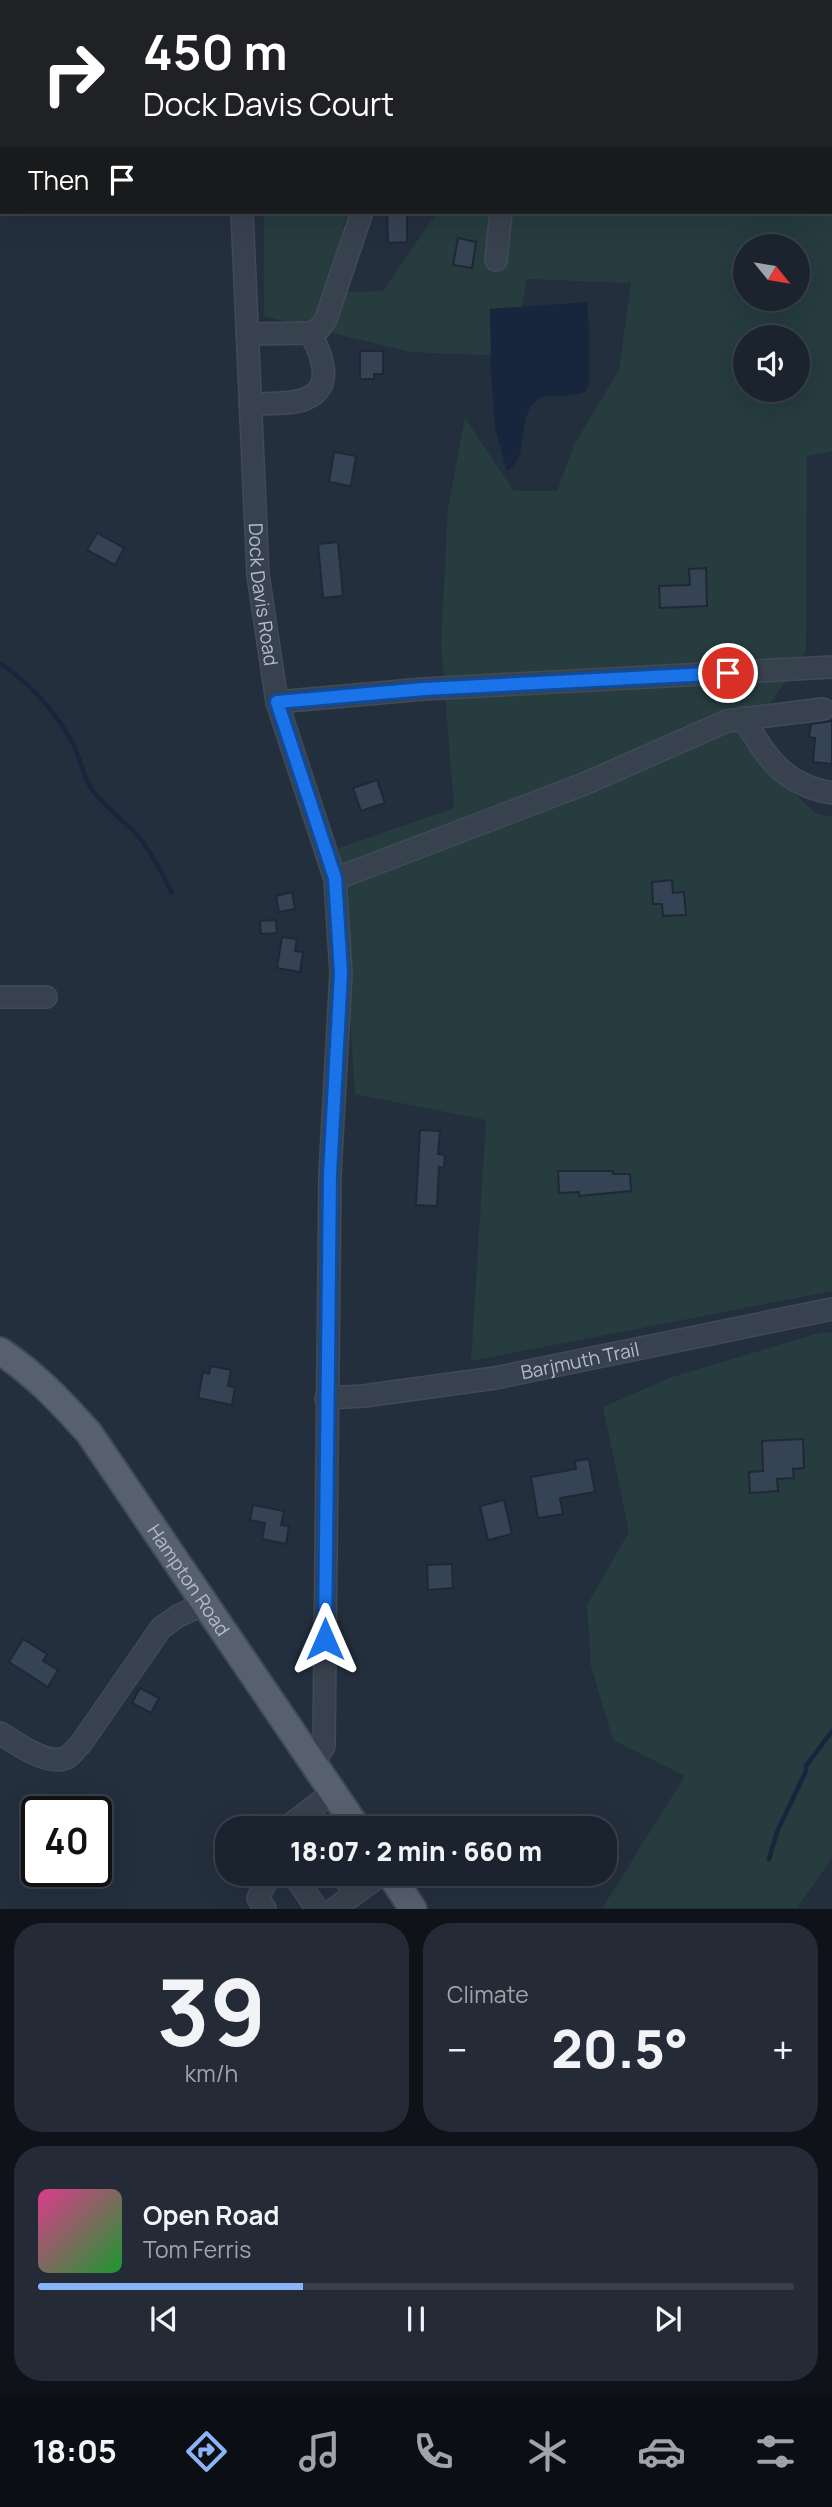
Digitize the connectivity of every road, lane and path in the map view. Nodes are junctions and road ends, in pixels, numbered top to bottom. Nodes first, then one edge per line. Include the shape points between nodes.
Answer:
1 (242, 214) edge
2 (361, 214) edge
3 (501, 214) edge
4 (496, 260) dead end
5 (310, 333) junction
6 (247, 334) junction
7 (250, 404) junction
8 (832, 667) edge
9 (277, 702) junction
10 (823, 709) dead end
11 (743, 718) junction
12 (832, 793) edge
13 (335, 878) junction
14 (0, 997) edge
15 (46, 997) dead end
16 (832, 1309) edge
17 (0, 1351) edge
18 (326, 1398) junction
19 (205, 1604) junction
20 (0, 1733) edge
21 (313, 1764) junction
22 (333, 1792) junction
23 (310, 1816) edge
24 (349, 1816) edge
25 (264, 1886) edge
26 (301, 1886) edge
27 (350, 1886) edge
28 (364, 1886) edge
29 (398, 1886) edge
30 (354, 1893) junction
31 (265, 1909) edge
32 (317, 1909) edge
33 (334, 1909) edge
34 (413, 1909) edge

1 - 6 street, Dock Davis Road
2 - 5 street via 326,319
3 - 4 street
5 - 6 street
5 - 7 street via 324,365 314,395 304,400
6 - 7 street, Dock Davis Road
7 - 9 street, Dock Davis Road via 258,575
8 - 9 street via 424,689
9 - 13 street, Dock Davis Road
10 - 11 street
11 - 12 street via 775,767 797,783
11 - 13 street
13 - 18 street, Dock Davis Road via 341,973 330,1174
14 - 15 street
16 - 18 street, Barjmuth Trail via 495,1378
17 - 19 main road, Hampton Road via 28,1370 89,1433
18 - 21 street, Dock Davis Road via 324,1746
19 - 20 street via 161,1628 67,1758 52,1760
19 - 21 main road, Hampton Road
21 - 22 main road, Hampton Road
22 - 23 street
22 - 24 main road, Hampton Road
25 - 31 street via 258,1898
26 - 32 street
27 - 30 street
28 - 30 street
29 - 34 main road
30 - 33 street

